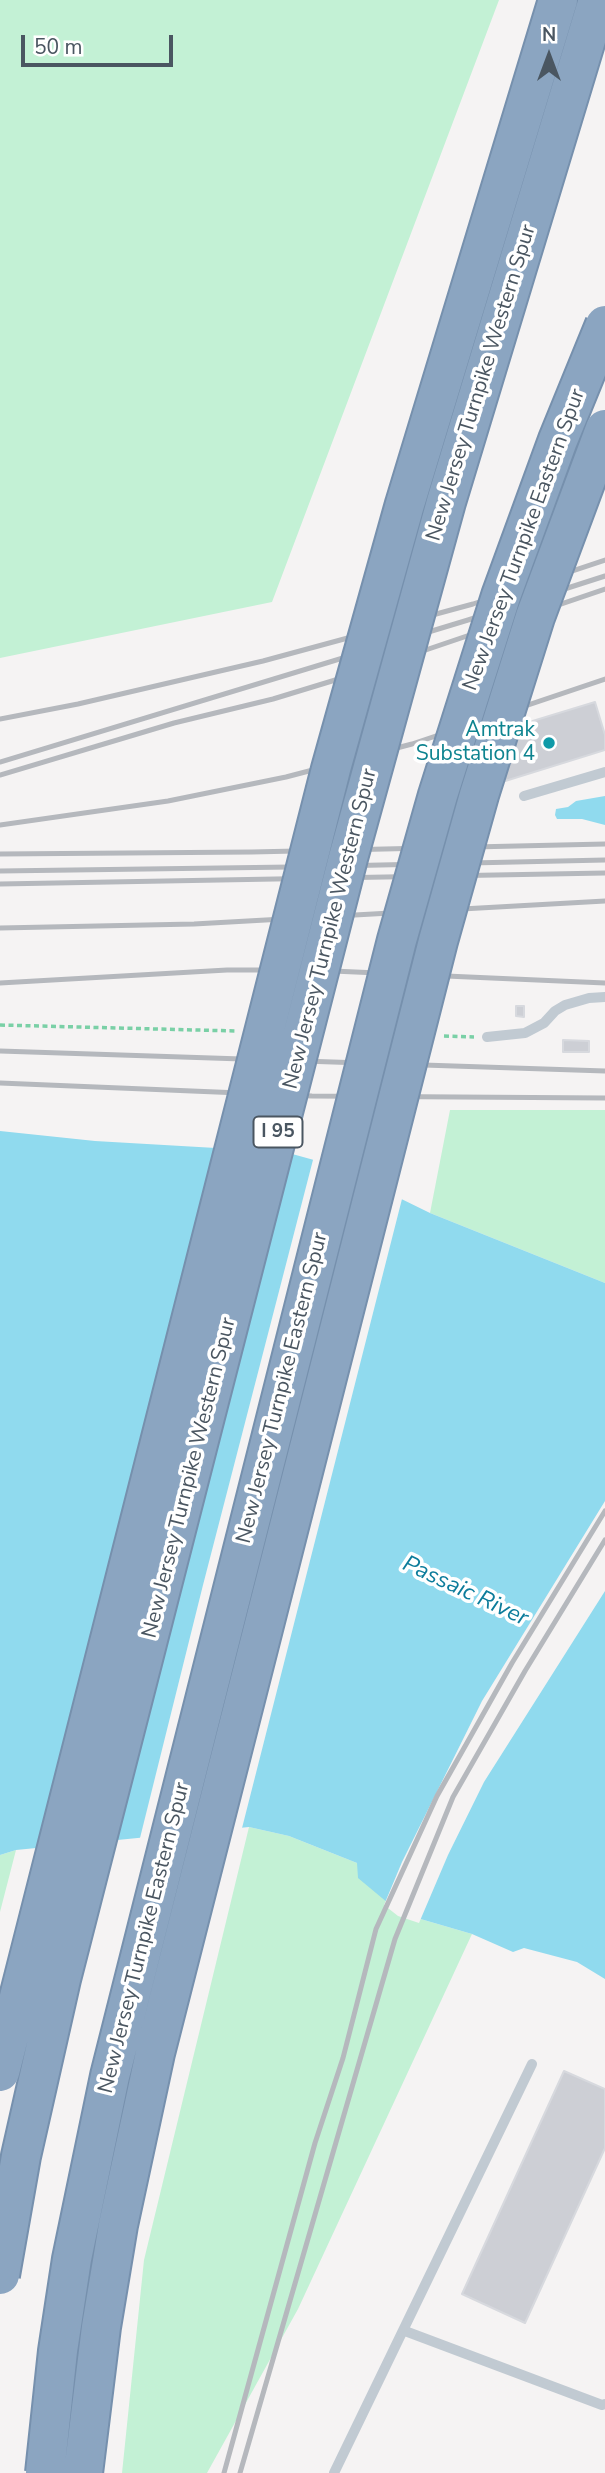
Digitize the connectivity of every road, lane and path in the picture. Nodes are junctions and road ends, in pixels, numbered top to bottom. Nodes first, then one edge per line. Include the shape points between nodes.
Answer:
1 (558, 0) edge
2 (598, 0) edge
3 (605, 325) edge
4 (605, 429) edge
5 (605, 772) edge
6 (524, 796) dead end
7 (605, 997) edge
8 (487, 1037) dead end
9 (533, 2064) dead end
10 (0, 2072) edge
11 (0, 2275) edge
12 (405, 2331) junction
13 (605, 2404) edge
14 (45, 2473) edge
15 (83, 2473) edge
16 (334, 2473) edge

1 - 10 highway, New Jersey Turnpike Western Spur / I 95, bridge via 405,504 328,782
2 - 11 highway, New Jersey Turnpike Western Spur / I 95, bridge via 439,526 372,767 61,1979 23,2146
3 - 14 highway, New Jersey Turnpike Eastern Spur, bridge via 501,596 397,940 107,2088 72,2259
4 - 15 highway, New Jersey Turnpike Eastern Spur, bridge via 535,617 431,968 155,2053 116,2238
5 - 6 lane
7 - 8 lane via 565,1005 525,1032
9 - 12 lane
12 - 13 lane
12 - 16 lane

